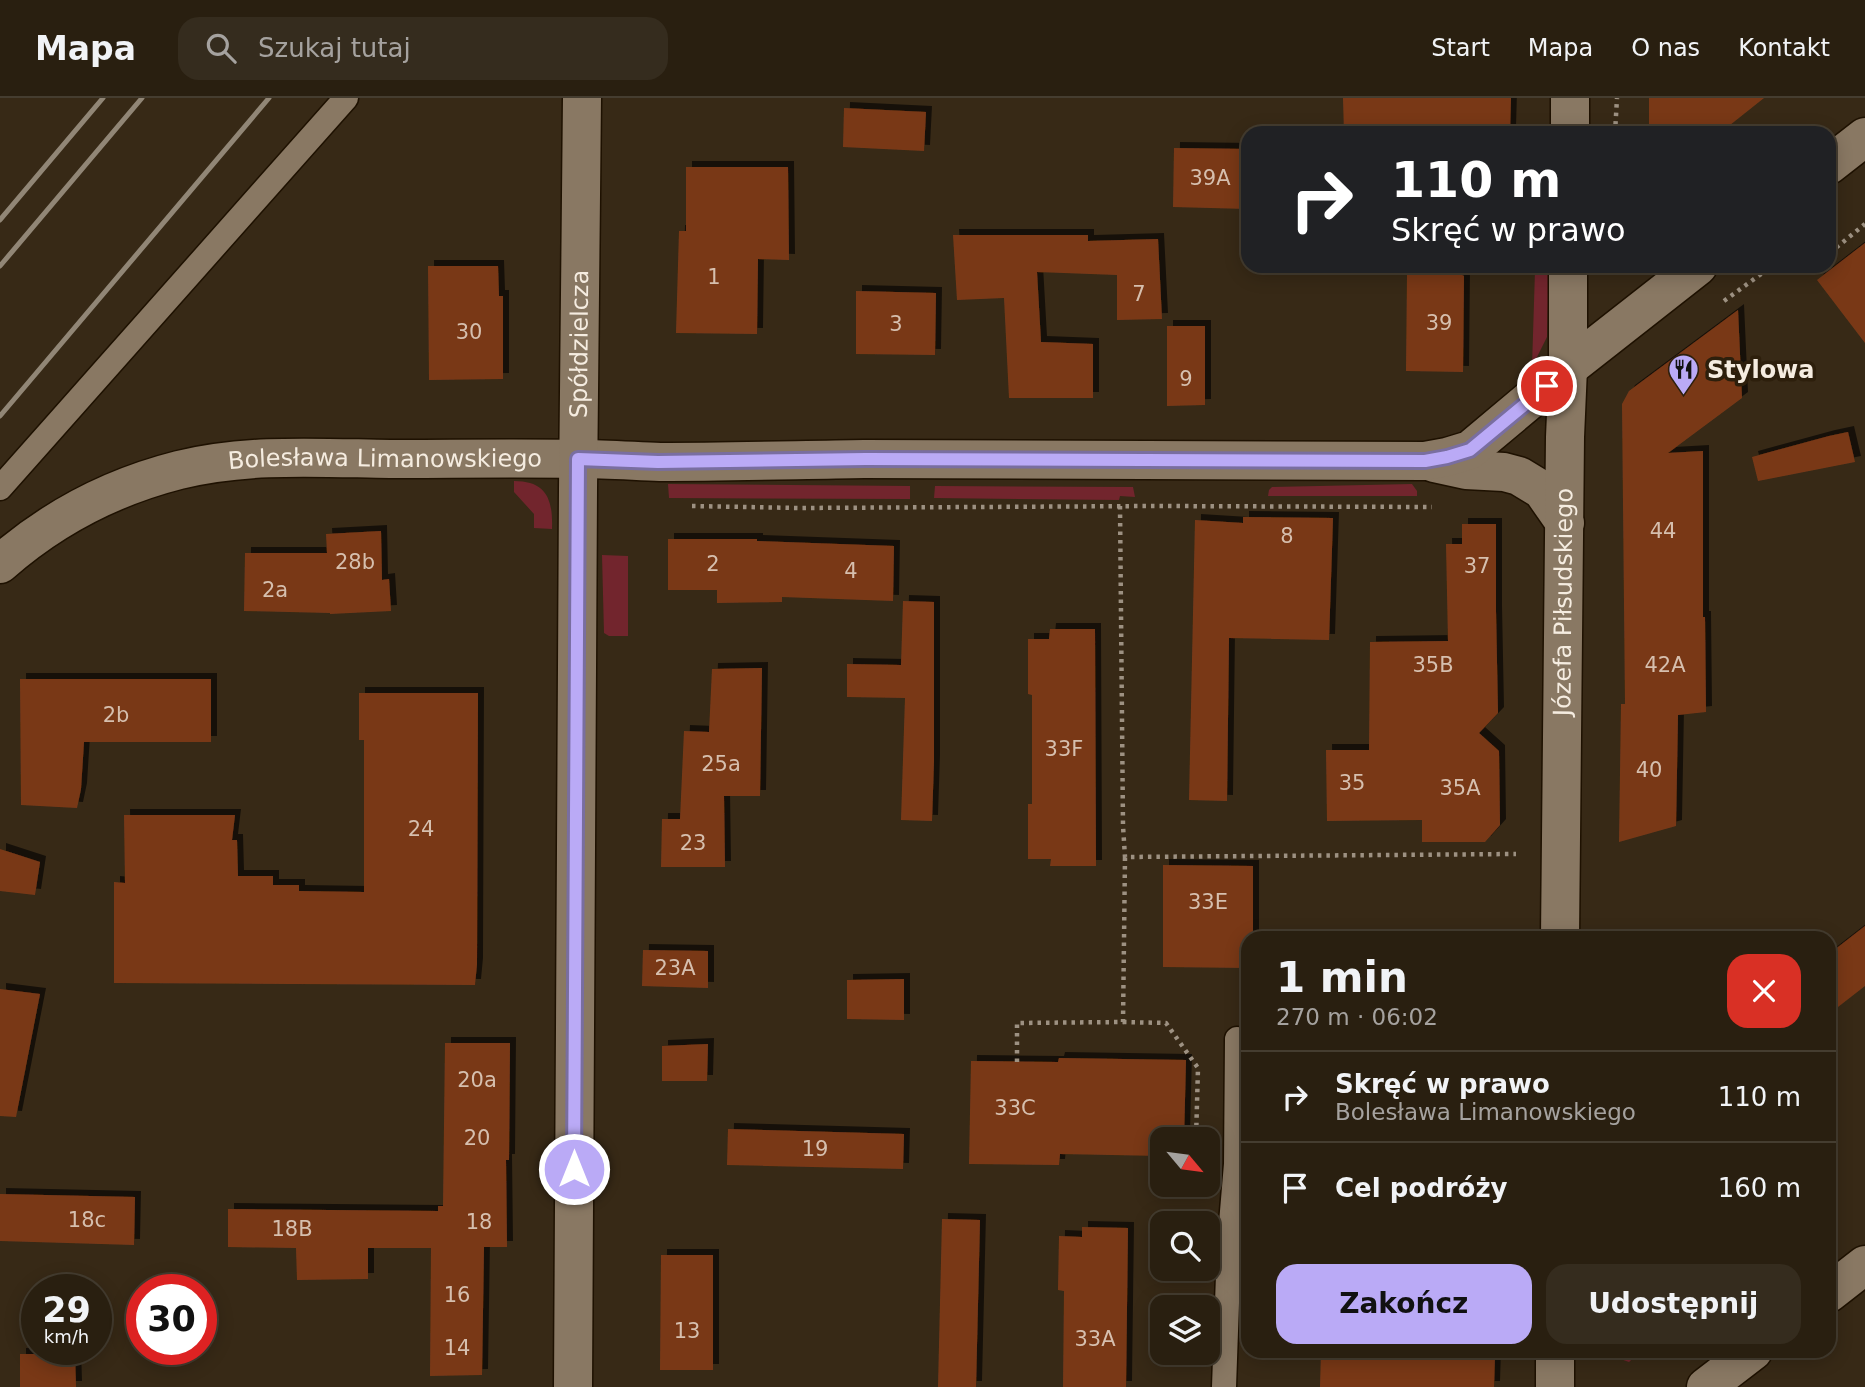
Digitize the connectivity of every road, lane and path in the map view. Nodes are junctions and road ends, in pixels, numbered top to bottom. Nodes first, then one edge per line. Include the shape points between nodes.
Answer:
1 (346, 98) edge
2 (582, 98) edge
3 (1570, 98) edge
4 (1617, 98) edge
5 (1570, 126) edge
6 (1615, 126) edge
7 (1865, 137) edge
8 (1836, 160) edge
9 (1865, 224) edge
10 (1836, 248) edge
11 (1568, 273) edge
12 (1689, 273) edge
13 (1568, 368) junction
14 (578, 459) junction
15 (1425, 461) junction
16 (0, 488) edge
17 (681, 506) dead end
18 (1120, 506) junction
19 (1436, 507) dead end
20 (1565, 523) junction
21 (0, 564) edge
22 (1517, 854) dead end
23 (1125, 857) junction
24 (1560, 931) edge
25 (1123, 1022) junction
26 (1237, 1039) dead end
27 (1017, 1062) dead end
28 (1196, 1127) edge
29 (1865, 1265) edge
30 (1836, 1288) edge
31 (1556, 1358) edge
32 (1744, 1358) edge
33 (573, 1387) edge
34 (1224, 1387) edge
35 (1555, 1387) edge
36 (1706, 1387) edge

1 - 16 lane
2 - 14 street, Spółdzielcza
3 - 5 street
4 - 6 path
7 - 8 street
9 - 10 path
11 - 13 street, Józefa Piłsudskiego
12 - 13 street, Bolesława Limanowskiego
13 - 15 street, Bolesława Limanowskiego via 1470,450
13 - 20 street, Józefa Piłsudskiego
14 - 15 street, Bolesława Limanowskiego
14 - 21 street, Bolesława Limanowskiego via 276,457 181,470 87,504 51,524
14 - 33 street, Spółdzielcza
15 - 20 street, Bolesława Limanowskiego via 1519,476 1542,490
17 - 18 path
18 - 19 path
18 - 23 path
20 - 24 street, Józefa Piłsudskiego
22 - 23 path
23 - 25 path
25 - 27 path via 1017,1023
25 - 28 path via 1166,1023 1198,1068
26 - 34 lane via 1236,1164
29 - 30 street
31 - 35 street
32 - 36 street

